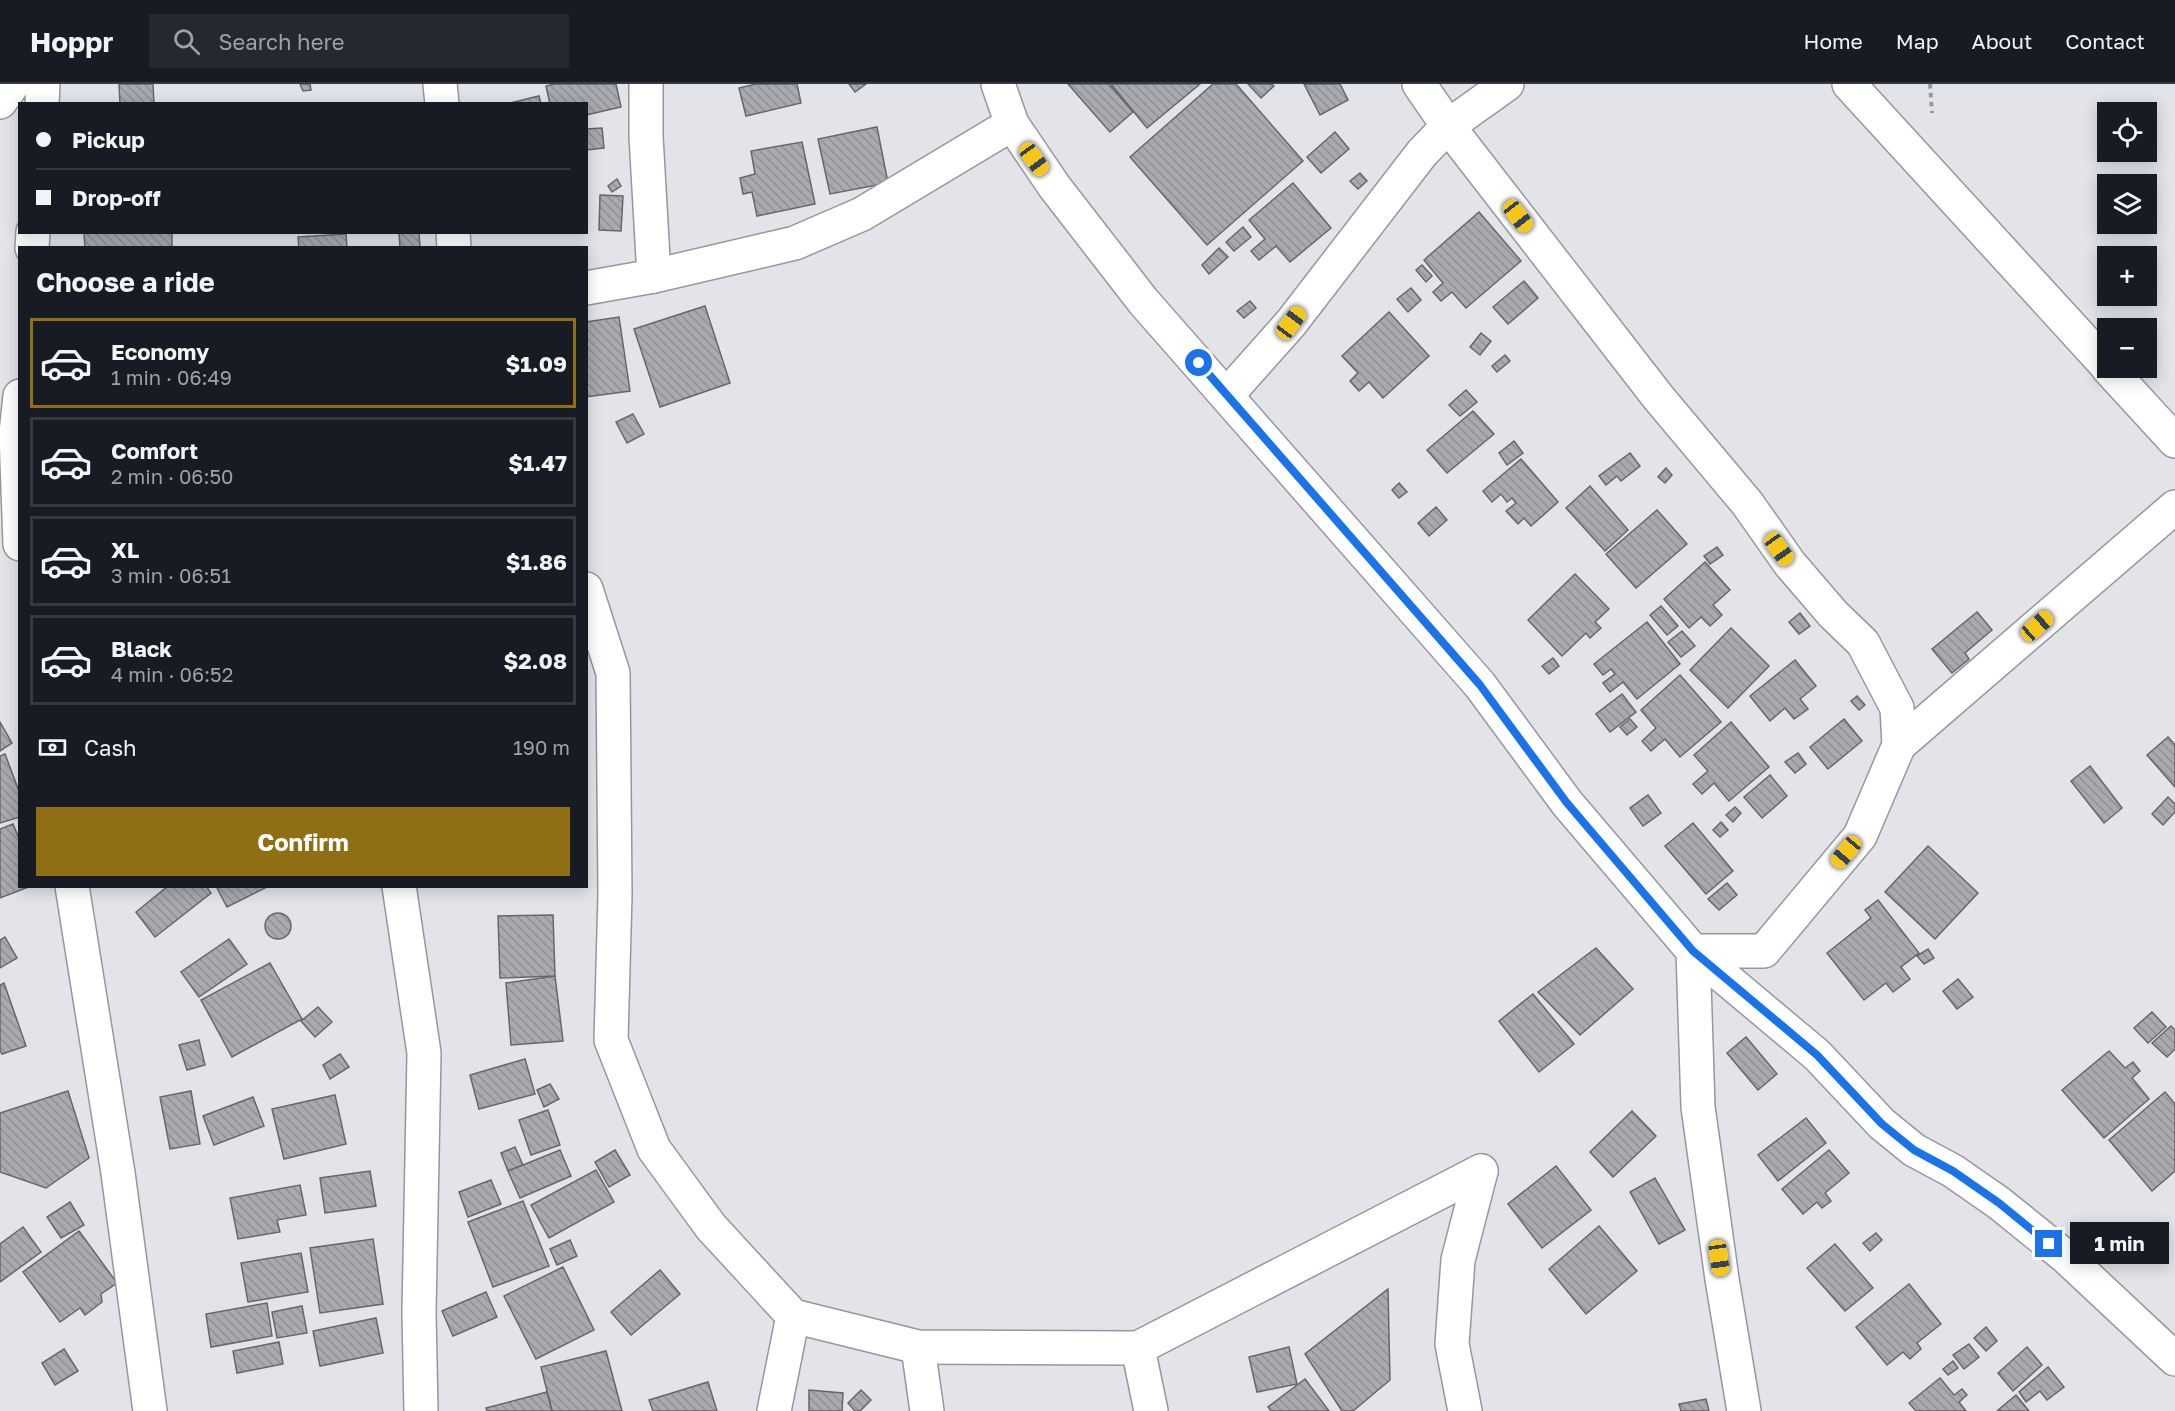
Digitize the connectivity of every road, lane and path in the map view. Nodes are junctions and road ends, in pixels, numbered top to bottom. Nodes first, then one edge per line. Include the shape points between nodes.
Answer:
1 (13, 84) edge
2 (44, 84) edge
3 (440, 84) edge
4 (646, 84) edge
5 (998, 84) edge
6 (1419, 84) edge
7 (1507, 84) edge
8 (1849, 84) edge
9 (0, 102) edge
10 (42, 102) edge
11 (442, 102) edge
12 (1012, 124) junction
13 (1448, 126) junction
14 (654, 276) junction
15 (588, 288) edge
16 (2097, 355) edge
17 (2118, 378) edge
18 (1227, 395) junction
19 (18, 414) edge
20 (2175, 441) edge
21 (18, 488) edge
22 (2175, 507) edge
23 (588, 595) edge
24 (1899, 745) junction
25 (72, 888) edge
26 (399, 888) edge
27 (1693, 951) junction
28 (793, 1316) junction
29 (918, 1347) junction
30 (1138, 1348) junction
31 (2175, 1359) edge
32 (150, 1411) edge
33 (421, 1411) edge
34 (774, 1411) edge
35 (927, 1411) edge
36 (1151, 1411) edge
37 (1465, 1411) edge
38 (1744, 1411) edge

1 - 9 street
2 - 10 street
3 - 11 street
4 - 14 street
5 - 12 street
6 - 13 street
7 - 13 street
8 - 16 street
12 - 14 street via 862,214 795,243
12 - 18 street via 1054,186 1143,301
13 - 18 street via 1422,153 1291,323
13 - 24 street via 1658,397 1747,503 1790,564 1863,643 1897,708
14 - 15 street
17 - 20 street
18 - 27 street via 1480,685 1567,803
19 - 21 street
22 - 24 street
23 - 28 street via 613,672 615,895 611,1040 654,1149 711,1227
24 - 27 street via 1860,836 1764,951
25 - 32 street via 118,1173
26 - 33 street via 424,1053
27 - 31 street via 1817,1055 1882,1124 1914,1150 1999,1203 2066,1257
27 - 38 street via 1698,1107
28 - 29 street
28 - 34 street
29 - 30 street
29 - 35 street
30 - 36 street
30 - 37 street via 1481,1171 1458,1260 1452,1344

